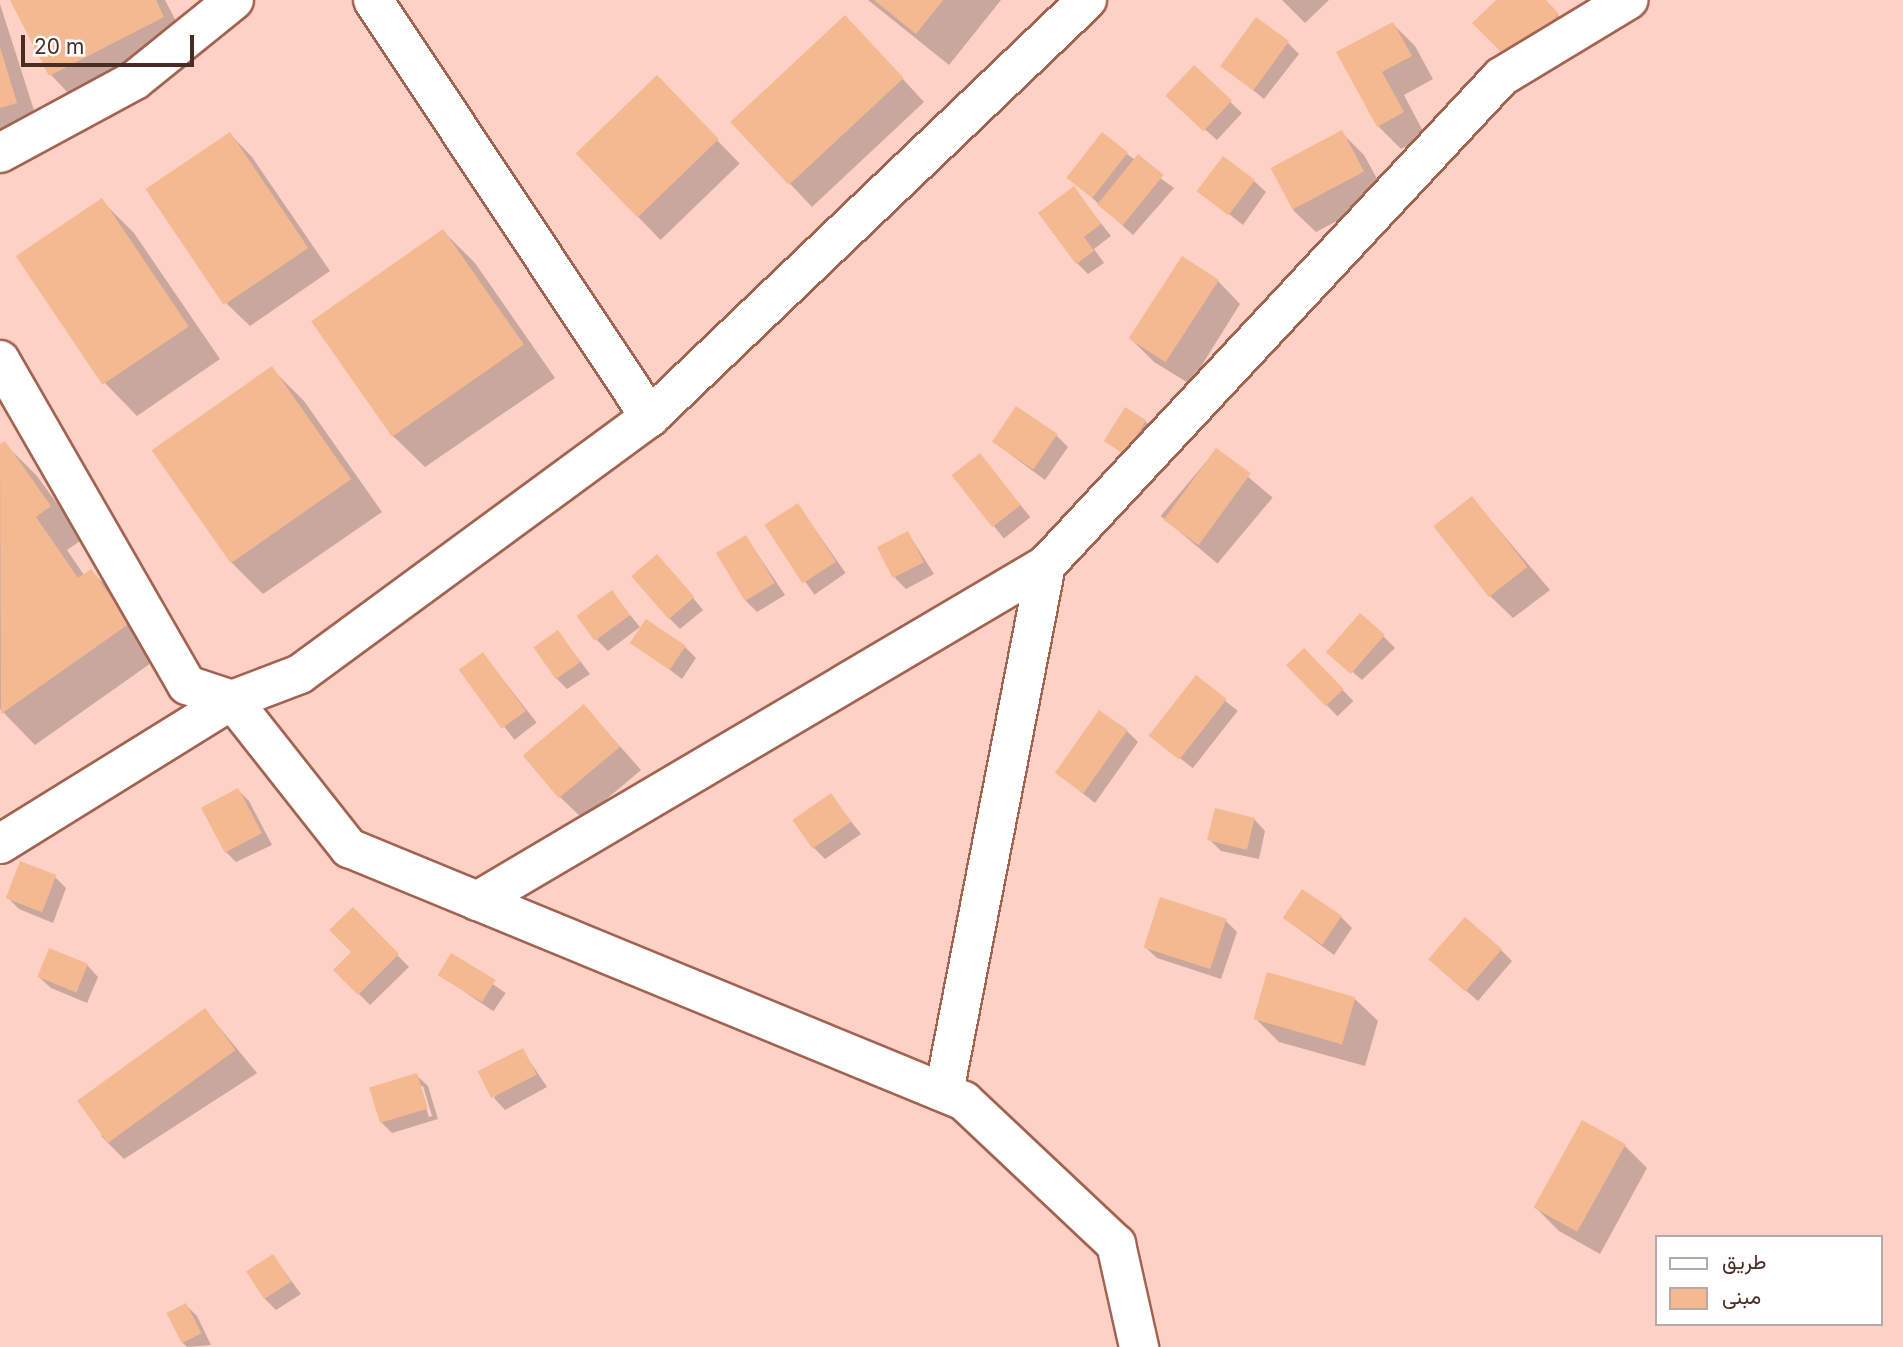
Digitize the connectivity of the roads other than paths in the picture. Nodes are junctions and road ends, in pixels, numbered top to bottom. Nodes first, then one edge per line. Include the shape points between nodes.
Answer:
1 (234, 0) edge
2 (373, 0) edge
3 (1087, 0) edge
4 (1628, 0) edge
5 (0, 153) edge
6 (0, 360) edge
7 (650, 416) junction
8 (1046, 565) junction
9 (232, 700) junction
10 (0, 844) edge
11 (478, 901) junction
12 (944, 1092) junction
13 (1139, 1347) edge

1 - 5 street via 135,80
2 - 7 street
3 - 7 street
4 - 8 street via 1501,77
6 - 9 street via 187,685
7 - 9 street via 300,674
8 - 11 street
8 - 12 street
9 - 10 street
9 - 11 street via 349,848
11 - 12 street
12 - 13 street via 964,1101 1116,1244

